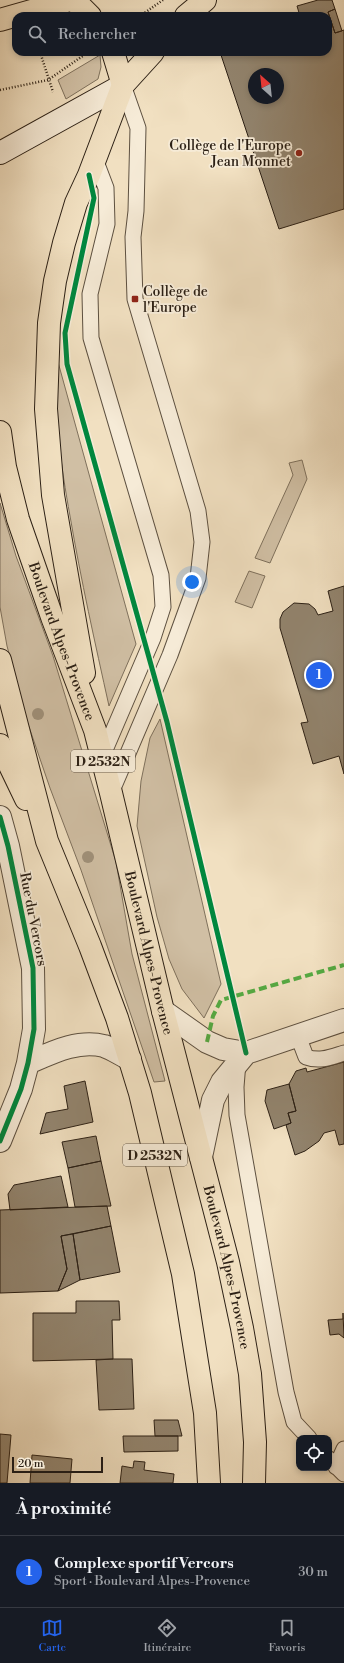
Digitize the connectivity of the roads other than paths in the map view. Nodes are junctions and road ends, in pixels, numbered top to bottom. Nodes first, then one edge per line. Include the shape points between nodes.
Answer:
1 (70, 0) edge
2 (74, 0) edge
3 (205, 0) edge
4 (27, 12) edge
5 (86, 12) edge
6 (191, 12) edge
7 (114, 56) edge
8 (149, 56) edge
9 (123, 85) junction
10 (4, 151) edge
11 (95, 159) junction
12 (0, 432) edge
13 (0, 660) edge
14 (95, 730) junction
15 (0, 745) edge
16 (102, 757) junction
17 (111, 793) junction
18 (0, 817) edge
19 (47, 841) junction
20 (162, 1011) junction
21 (344, 1020) edge
22 (298, 1036) junction
23 (344, 1053) edge
24 (242, 1057) junction
25 (130, 1059) junction
26 (28, 1063) junction
27 (0, 1141) edge
28 (201, 1157) junction
29 (306, 1435) edge
30 (344, 1450) edge
31 (336, 1467) edge
32 (209, 1483) edge
33 (254, 1483) edge

1 - 4 main road
2 - 5 main road
3 - 6 main road
7 - 9 main road
8 - 9 main road, D 2532N
9 - 10 street
9 - 11 main road, D 2532N
9 - 17 lane via 138,128 133,237 135,299 198,511 202,542 198,578 170,655
11 - 14 main road, D 2532N via 76,203 55,280 49,324 46,409 53,495
11 - 16 lane via 106,188 107,224 90,294 92,338 161,574 163,607 153,638
12 - 14 main road, Boulevard Alpes-Provence via 5,467 18,520
13 - 19 main road
14 - 16 main road, Boulevard Alpes-Provence / D 2532N
15 - 19 main road, D 2532N
16 - 17 main road, Boulevard Alpes-Provence / D 2532N
17 - 20 main road, Boulevard Alpes-Provence / D 2532N
18 - 26 street, Rue du Vercors via 33,968 34,1029
19 - 25 main road, D 2532N via 90,946
20 - 24 street via 207,1042
20 - 28 main road, Boulevard Alpes-Provence / D 2532N
21 - 22 street
22 - 23 lane via 306,1057 314,1060 323,1060
22 - 24 street
24 - 28 street via 222,1082 213,1100
24 - 29 lane via 236,1087 237,1115 286,1392 294,1422
25 - 26 street via 104,1046 84,1044 56,1051
25 - 32 main road, D 2532N via 183,1274 205,1413
26 - 27 street, Rue du Vercors via 20,1093
28 - 33 main road, Boulevard Alpes-Provence / D 2532N via 228,1262 250,1374 255,1442
30 - 31 lane

